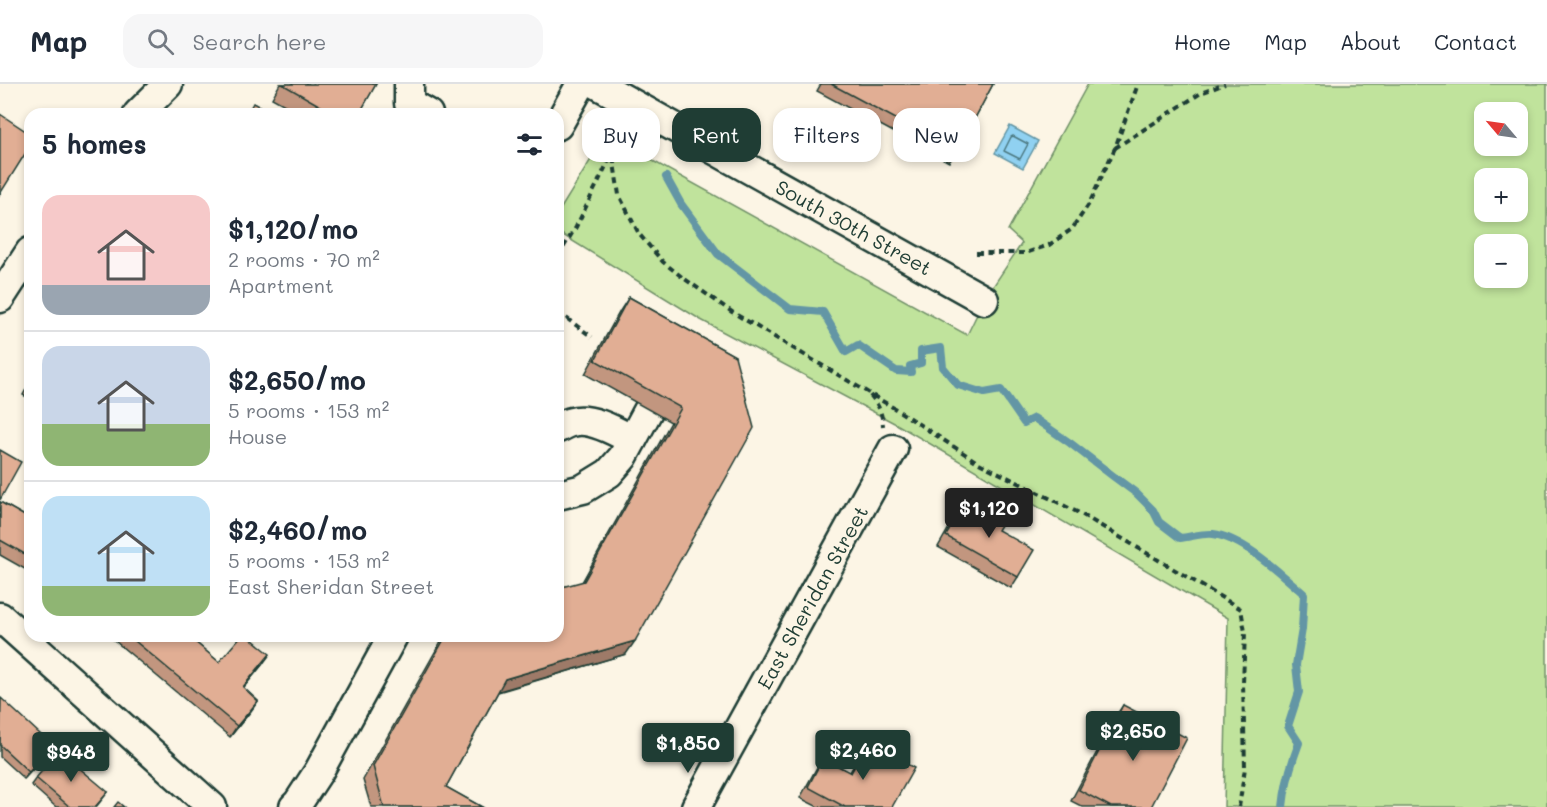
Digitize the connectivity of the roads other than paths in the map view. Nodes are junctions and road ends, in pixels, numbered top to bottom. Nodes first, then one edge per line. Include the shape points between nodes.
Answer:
1 (168, 84) edge
2 (409, 84) edge
3 (581, 84) edge
4 (607, 90) edge
5 (144, 108) edge
6 (418, 108) edge
7 (564, 114) edge
8 (24, 261) edge
9 (0, 298) edge
10 (984, 300) dead end
11 (649, 410) edge
12 (564, 425) edge
13 (632, 440) junction
14 (893, 449) road end
15 (564, 494) edge
16 (0, 617) edge
17 (24, 639) edge
18 (28, 642) edge
19 (390, 642) edge
20 (212, 807) edge
21 (294, 807) edge
22 (696, 807) edge

1 - 5 street
2 - 6 street via 409,103
3 - 7 street
4 - 10 street, South 30th Street
8 - 9 street
11 - 13 street
12 - 13 street via 574,421 594,423
13 - 15 street via 609,473 583,489
14 - 22 street, East Sheridan Street
16 - 17 street
18 - 20 street
19 - 21 street via 319,771

